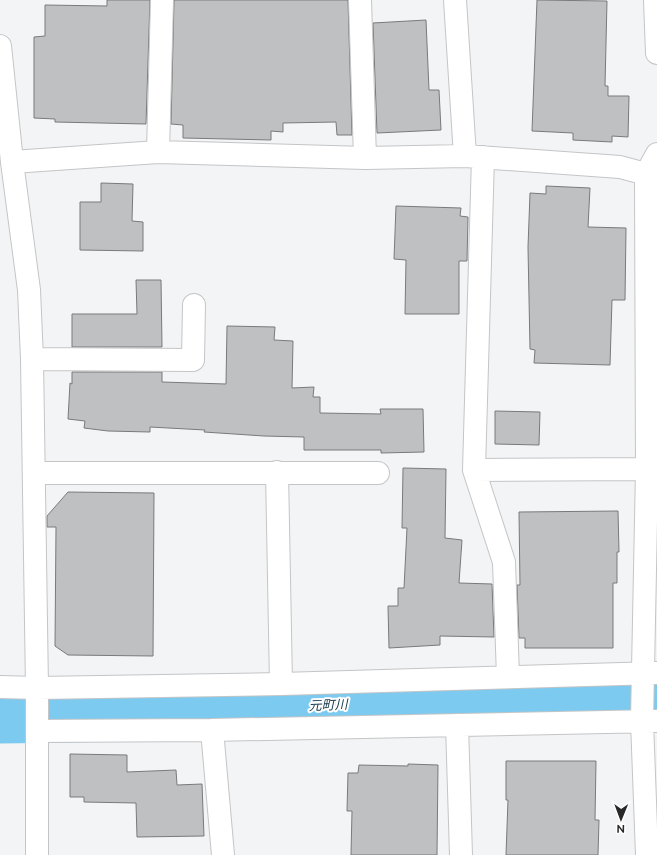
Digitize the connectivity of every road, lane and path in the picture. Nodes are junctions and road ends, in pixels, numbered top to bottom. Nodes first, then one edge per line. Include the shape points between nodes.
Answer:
1 (162, 0) edge
2 (360, 0) edge
3 (455, 0) edge
4 (655, 0) edge
5 (0, 46) edge
6 (657, 53) edge
7 (158, 152) junction
8 (657, 154) edge
9 (474, 157) junction
10 (366, 158) junction
11 (12, 162) junction
12 (646, 174) junction
13 (194, 305) dead end
14 (32, 359) junction
15 (647, 469) junction
16 (474, 470) junction
17 (277, 472) junction
18 (34, 473) junction
19 (378, 473) dead end
20 (650, 674) edge
21 (508, 677) junction
22 (281, 684) junction
23 (0, 687) edge
24 (37, 688) junction
25 (649, 721) edge
26 (457, 725) junction
27 (212, 730) junction
28 (37, 731) junction
29 (651, 829) edge
30 (36, 855) edge
31 (223, 855) edge
32 (461, 855) edge
33 (647, 855) edge

1 - 7 street
2 - 10 street
3 - 9 street
4 - 6 street
5 - 11 street
7 - 10 street
7 - 11 street
8 - 12 street
9 - 10 street
9 - 12 street via 620,167
9 - 16 street
11 - 14 street via 29,290
12 - 15 street
13 - 14 street via 193,360
14 - 18 street
15 - 16 street
15 - 20 street
16 - 21 street via 504,562
17 - 18 street
17 - 19 street
17 - 22 street
18 - 24 street
20 - 21 street
20 - 25 street
21 - 22 street
22 - 24 street
23 - 24 street
24 - 28 street
25 - 26 street
25 - 29 street
26 - 27 street
26 - 32 street
27 - 28 street
27 - 31 street
28 - 30 street
29 - 33 street

